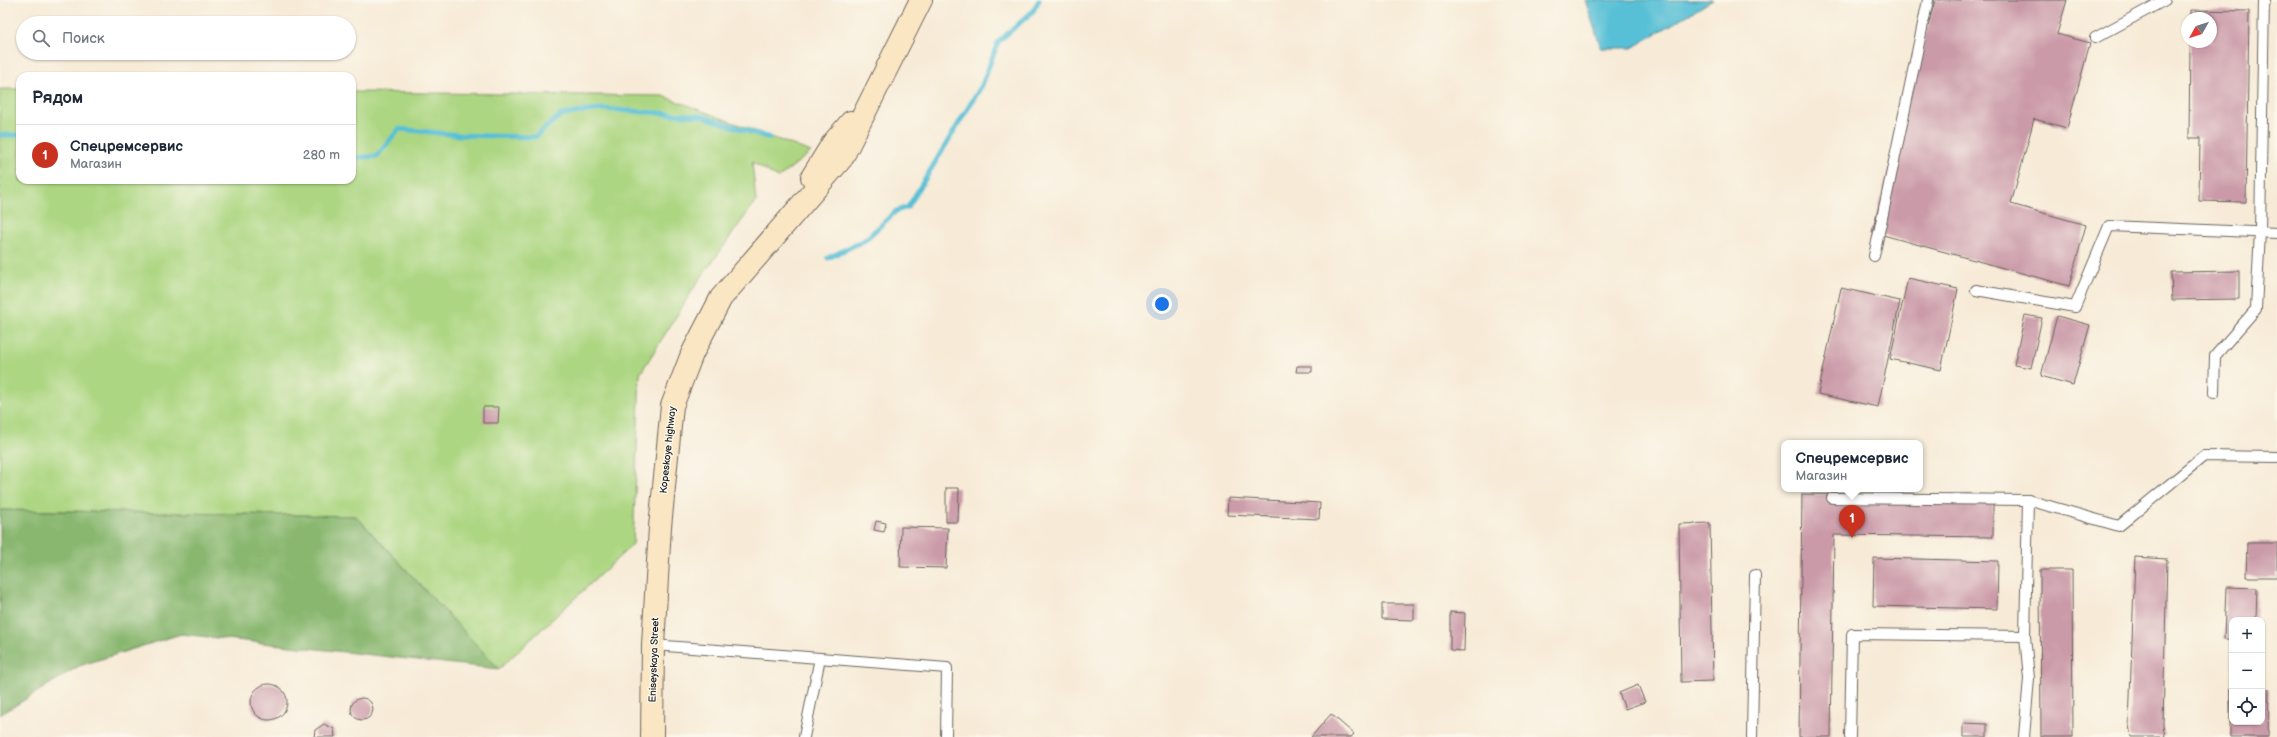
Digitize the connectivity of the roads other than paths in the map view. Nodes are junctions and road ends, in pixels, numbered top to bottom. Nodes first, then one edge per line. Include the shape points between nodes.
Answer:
1 (921, 0) edge
2 (1928, 0) edge
3 (2165, 0) edge
4 (2264, 0) edge
5 (2095, 38) dead end
6 (2260, 231) junction
7 (2277, 233) edge
8 (1874, 256) dead end
9 (1976, 290) dead end
10 (2214, 393) dead end
11 (2277, 457) edge
12 (1832, 498) dead end
13 (2028, 500) junction
14 (1755, 575) dead end
15 (657, 584) joint
16 (2025, 636) junction
17 (653, 645) junction
18 (820, 658) junction
19 (652, 737) edge
20 (804, 737) edge
21 (946, 737) edge
22 (1752, 737) edge
23 (1850, 737) edge
24 (2024, 737) edge

1 - 15 street, Kopeskoye highway via 842,158 721,298 692,354 672,406
2 - 8 lane
3 - 5 lane
4 - 6 lane
6 - 7 lane
6 - 9 lane via 2109,226 2075,307
6 - 10 lane via 2256,309 2215,356
11 - 13 lane via 2204,456 2119,526
12 - 13 lane
13 - 16 lane
14 - 22 lane
15 - 17 street, Eniseyskaya Street
16 - 23 lane via 1852,634
16 - 24 lane via 2029,678
17 - 18 lane
17 - 19 street, Eniseyskaya Street
18 - 20 lane
18 - 21 lane via 947,668

